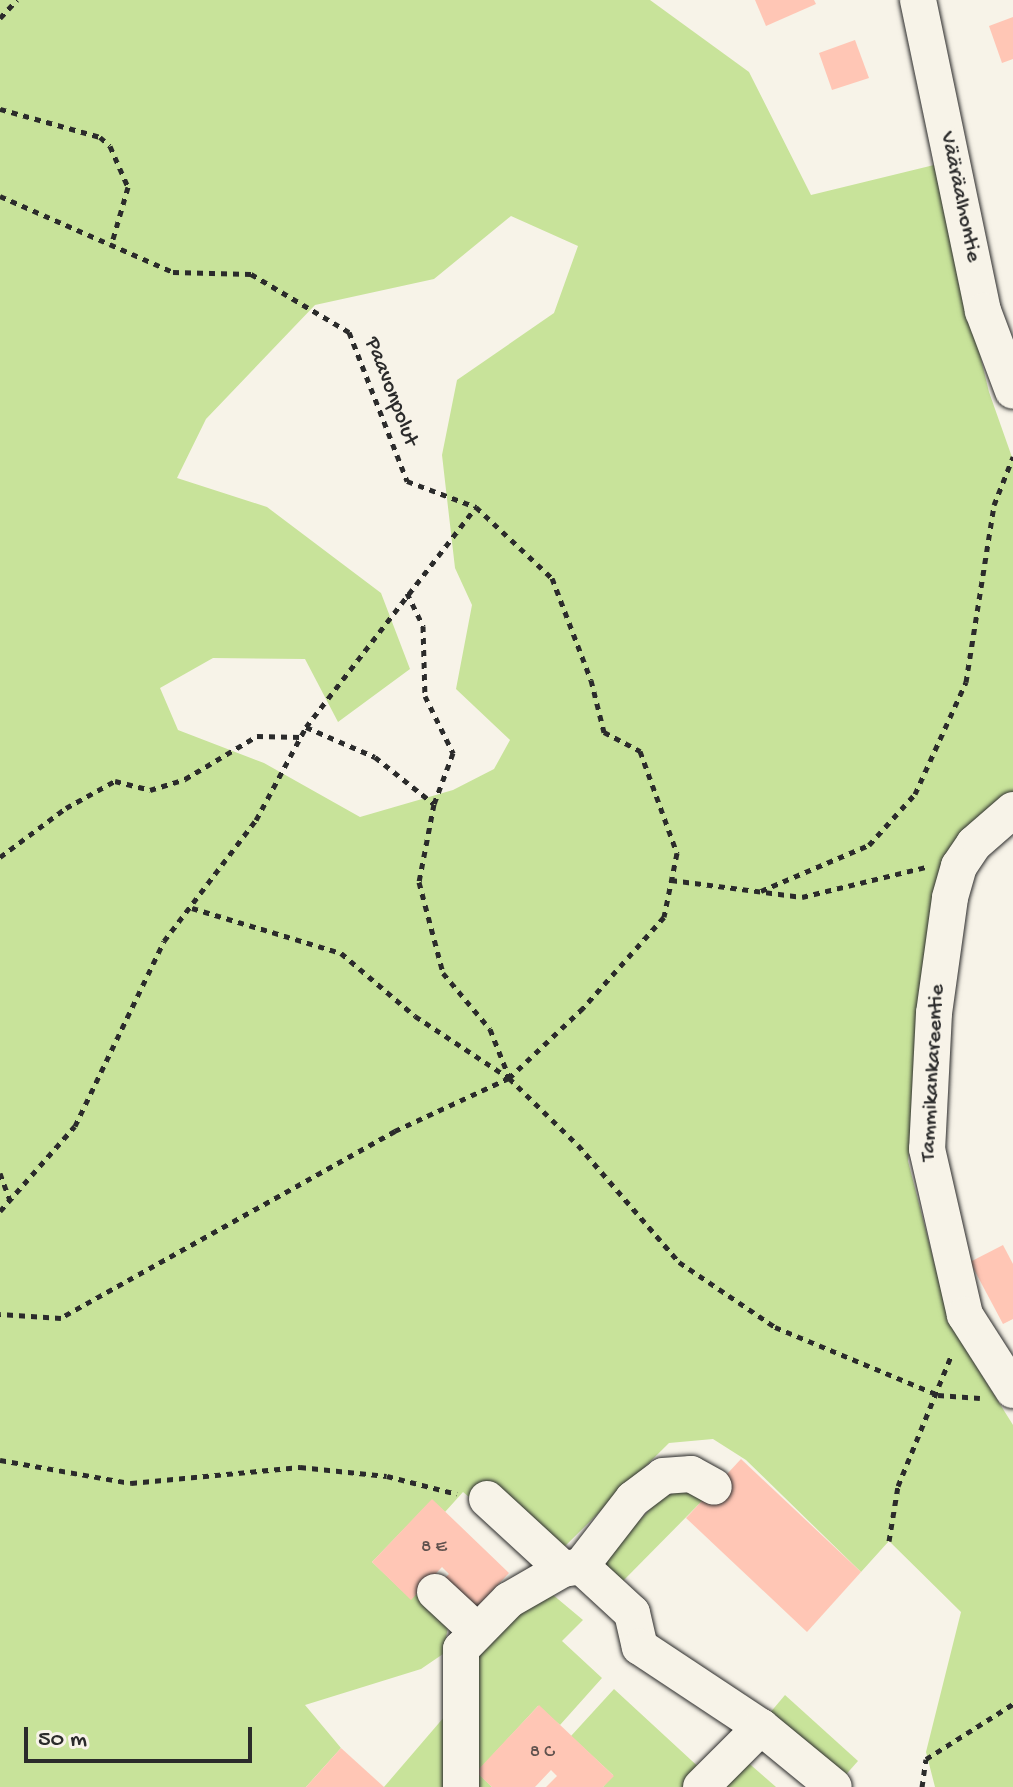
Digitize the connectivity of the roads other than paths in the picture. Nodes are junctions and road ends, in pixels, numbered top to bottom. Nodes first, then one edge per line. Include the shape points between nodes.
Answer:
1 (918, 0) edge
2 (1013, 391) edge
3 (1013, 810) edge
4 (998, 1394) edge
5 (714, 1487) dead end
6 (487, 1499) road end
7 (572, 1568) junction
8 (435, 1592) dead end
9 (475, 1629) junction
10 (761, 1727) junction
11 (461, 1787) edge
12 (701, 1787) edge
13 (834, 1787) edge

1 - 2 street, Vääräalhontie via 983,311
3 - 4 street, Tammikankareentie via 965,857 950,898 934,1013 927,1149 965,1315
5 - 7 street via 691,1474 663,1476 633,1499
6 - 7 street
7 - 9 street via 509,1600
7 - 10 street via 632,1613 640,1647
8 - 9 street
9 - 11 street via 461,1649 458,1668
10 - 12 street
10 - 13 street

